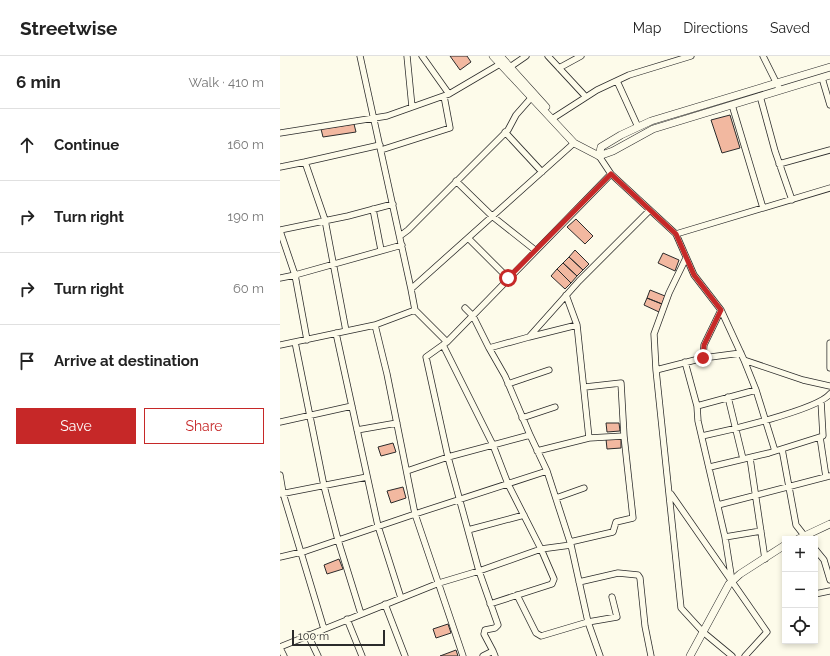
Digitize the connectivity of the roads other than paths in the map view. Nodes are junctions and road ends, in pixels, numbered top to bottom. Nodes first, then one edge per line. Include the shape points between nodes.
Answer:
1 (360, 56) edge
2 (407, 56) edge
3 (422, 56) edge
4 (493, 56) edge
5 (500, 56) edge
6 (526, 56) edge
7 (548, 56) edge
8 (581, 56) edge
9 (691, 56) edge
10 (763, 56) edge
11 (500, 64) junction
12 (510, 67) junction
13 (830, 67) edge
14 (559, 68) junction
15 (830, 75) edge
16 (822, 78) junction
17 (617, 81) junction
18 (779, 87) junction
19 (447, 95) junction
20 (760, 96) junction
21 (586, 97) junction
22 (531, 98) junction
23 (732, 105) junction
24 (830, 105) edge
25 (412, 107) junction
26 (555, 117) junction
27 (375, 118) junction
28 (638, 127) junction
29 (505, 132) junction
30 (280, 133) edge
31 (576, 144) junction
32 (381, 147) junction
33 (830, 150) edge
34 (599, 156) junction
35 (305, 162) junction
36 (779, 164) junction
37 (280, 167) edge
38 (542, 172) junction
39 (611, 174) junction
40 (456, 182) junction
41 (830, 188) edge
42 (792, 200) junction
43 (393, 204) junction
44 (763, 208) junction
45 (373, 209) junction
46 (650, 210) junction
47 (492, 216) junction
48 (326, 220) junction
49 (280, 231) edge
50 (676, 234) junction
51 (400, 236) junction
52 (468, 238) junction
53 (402, 245) junction
54 (381, 250) junction
55 (535, 250) junction
56 (686, 258) junction
57 (335, 264) junction
58 (295, 276) junction
59 (280, 278) edge
60 (508, 278) junction
61 (411, 289) junction
62 (566, 296) junction
63 (465, 308) dead end
64 (415, 310) junction
65 (721, 310) junction
66 (472, 316) junction
67 (577, 324) junction
68 (375, 325) junction
69 (346, 331) junction
70 (336, 333) junction
71 (529, 337) junction
72 (307, 340) junction
73 (295, 342) junction
74 (830, 343) edge
75 (445, 344) junction
76 (280, 345) edge
77 (489, 348) junction
78 (741, 353) junction
79 (703, 358) junction
80 (744, 360) junction
81 (685, 362) junction
82 (830, 368) edge
83 (549, 370) dead end
84 (656, 370) junction
85 (508, 384) junction
86 (585, 386) junction
87 (830, 386) edge
88 (756, 390) junction
89 (830, 394) edge
90 (728, 397) junction
91 (821, 401) junction
92 (352, 406) junction
93 (698, 406) junction
94 (555, 407) dead end
95 (310, 416) junction
96 (522, 418) junction
97 (766, 420) junction
98 (280, 422) edge
99 (397, 422) junction
100 (736, 428) junction
101 (357, 430) junction
102 (530, 435) junction
103 (624, 436) junction
104 (702, 436) junction
105 (820, 437) junction
106 (589, 438) junction
107 (493, 445) junction
108 (782, 449) junction
109 (537, 451) junction
110 (775, 451) junction
111 (448, 457) junction
112 (750, 458) junction
113 (743, 460) junction
114 (710, 467) junction
115 (406, 471) junction
116 (547, 471) junction
117 (280, 475) edge
118 (367, 477) junction
119 (828, 477) edge
120 (508, 484) junction
121 (324, 486) junction
122 (790, 487) junction
123 (584, 488) dead end
124 (670, 492) junction
125 (282, 494) edge
126 (756, 495) junction
127 (556, 498) junction
128 (459, 500) junction
129 (718, 505) junction
130 (415, 514) junction
131 (524, 515) junction
132 (830, 524) edge
133 (378, 526) junction
134 (468, 530) junction
135 (761, 531) junction
136 (802, 536) edge
137 (807, 536) edge
138 (725, 537) junction
139 (338, 540) junction
140 (571, 544) junction
141 (782, 547) edge
142 (541, 549) junction
143 (302, 552) junction
144 (818, 553) edge
145 (280, 557) edge
146 (765, 559) junction
147 (479, 571) junction
148 (830, 580) edge
149 (579, 582) junction
150 (732, 582) junction
151 (439, 583) junction
152 (830, 592) edge
153 (818, 594) edge
154 (518, 595) junction
155 (612, 597) dead end
156 (401, 598) junction
157 (385, 604) junction
158 (490, 604) junction
159 (360, 614) junction
160 (347, 620) junction
161 (588, 622) junction
162 (324, 629) junction
163 (703, 632) junction
164 (308, 635) junction
165 (280, 647) edge
166 (494, 654) edge
167 (284, 656) edge
168 (318, 656) edge
169 (362, 656) edge
170 (405, 656) edge
171 (463, 656) edge
172 (483, 656) edge
173 (600, 656) edge
174 (651, 656) edge
175 (690, 656) edge
176 (732, 656) edge
177 (745, 656) edge

1 - 27 street
2 - 25 street
3 - 19 street
4 - 11 street
5 - 12 street
6 - 12 street
7 - 14 street
8 - 14 street
9 - 17 street
10 - 18 street
11 - 19 street
11 - 22 street
12 - 26 street
13 - 18 street
14 - 21 street
15 - 16 street
16 - 18 street
16 - 24 street
17 - 21 street
17 - 28 street
18 - 20 street
18 - 28 street via 651,121
19 - 25 street
19 - 32 street via 450,128
20 - 23 street
20 - 36 street
21 - 26 street
22 - 29 street
22 - 31 street
23 - 34 street via 653,128
23 - 44 street
25 - 27 street
26 - 31 street
27 - 30 street
27 - 32 street
28 - 34 street via 601,147
29 - 38 street
29 - 40 street
31 - 34 street
31 - 38 street
32 - 35 street
32 - 43 street
33 - 36 street
34 - 39 street
35 - 37 street
35 - 48 street
36 - 42 street
38 - 47 street
39 - 46 street
39 - 55 street
40 - 47 street
40 - 51 street
41 - 42 street
42 - 44 street
43 - 45 street
43 - 51 street
44 - 50 street
45 - 48 street
45 - 54 street
46 - 50 street
46 - 62 street
47 - 52 street
47 - 55 street
48 - 49 street
48 - 57 street
49 - 58 street
50 - 56 street
51 - 53 street
52 - 60 street
52 - 61 street
53 - 54 street
53 - 61 street
54 - 57 street
55 - 60 street
56 - 65 street via 694,275
56 - 84 street via 669,293 654,334
57 - 58 street
57 - 69 street
58 - 59 street
58 - 72 street
60 - 66 street
61 - 64 street
62 - 67 street
62 - 71 street
63 - 66 street
64 - 68 street
64 - 75 street
65 - 78 street
65 - 79 street via 704,345
66 - 75 street
66 - 77 street
67 - 71 street
67 - 86 street
68 - 69 street
68 - 99 street
69 - 70 street
70 - 72 street
70 - 92 street
71 - 77 street
72 - 73 street
73 - 76 street
73 - 95 street
74 - 82 street
75 - 107 street
75 - 111 street via 426,357
77 - 85 street
78 - 79 street
78 - 80 street
79 - 81 street
80 - 87 street
80 - 88 street
81 - 84 street
81 - 93 street
83 - 85 street
84 - 124 street
85 - 96 street
86 - 103 street via 622,383
86 - 106 street
88 - 90 street
88 - 97 street
89 - 91 street
90 - 93 street
90 - 100 street
91 - 97 street
91 - 105 street via 823,436
92 - 95 street
92 - 101 street
93 - 104 street
94 - 96 street
95 - 98 street
95 - 121 street
96 - 102 street
97 - 100 street
97 - 110 street
99 - 101 street
99 - 115 street
100 - 104 street
100 - 113 street
101 - 118 street
102 - 107 street
102 - 109 street
103 - 106 street
103 - 140 street via 633,518 616,522 613,532
104 - 114 street
105 - 108 street
105 - 119 street
106 - 109 street
107 - 111 street
107 - 120 street
108 - 110 street
108 - 122 street
109 - 116 street
110 - 112 street
111 - 115 street
111 - 128 street
112 - 113 street
112 - 126 street
113 - 114 street
114 - 129 street
115 - 130 street
116 - 120 street
116 - 127 street
117 - 125 street
118 - 121 street
118 - 133 street
119 - 122 street
120 - 128 street
120 - 131 street
121 - 125 street
121 - 139 street
122 - 126 street
122 - 136 street via 796,525
123 - 127 street
124 - 150 street
124 - 163 street via 681,608
125 - 143 street
126 - 129 street
126 - 135 street
127 - 140 street
128 - 130 street
128 - 134 street
129 - 138 street
130 - 133 street
130 - 151 street
131 - 134 street
131 - 142 street
132 - 137 street
133 - 139 street
133 - 156 street
134 - 147 street
135 - 138 street
135 - 146 street
138 - 150 street
139 - 143 street
139 - 159 street
140 - 142 street
140 - 149 street
141 - 146 street
142 - 147 street
142 - 154 street via 554,579 552,584
143 - 145 street
143 - 162 street
144 - 148 street via 824,560
146 - 150 street
147 - 151 street
147 - 158 street
149 - 161 street
149 - 174 street via 618,573 638,575
150 - 163 street
150 - 177 street via 767,632
151 - 156 street
151 - 171 street
152 - 153 street
154 - 158 street
154 - 161 street via 536,633 541,636
155 - 161 street via 617,617
156 - 157 street
157 - 159 street
157 - 170 street
158 - 166 street via 498,625 485,630 484,634
159 - 160 street
160 - 162 street
160 - 169 street
161 - 173 street
162 - 164 street
163 - 175 street
163 - 176 street
164 - 165 street
164 - 168 street
165 - 167 street
166 - 172 street

